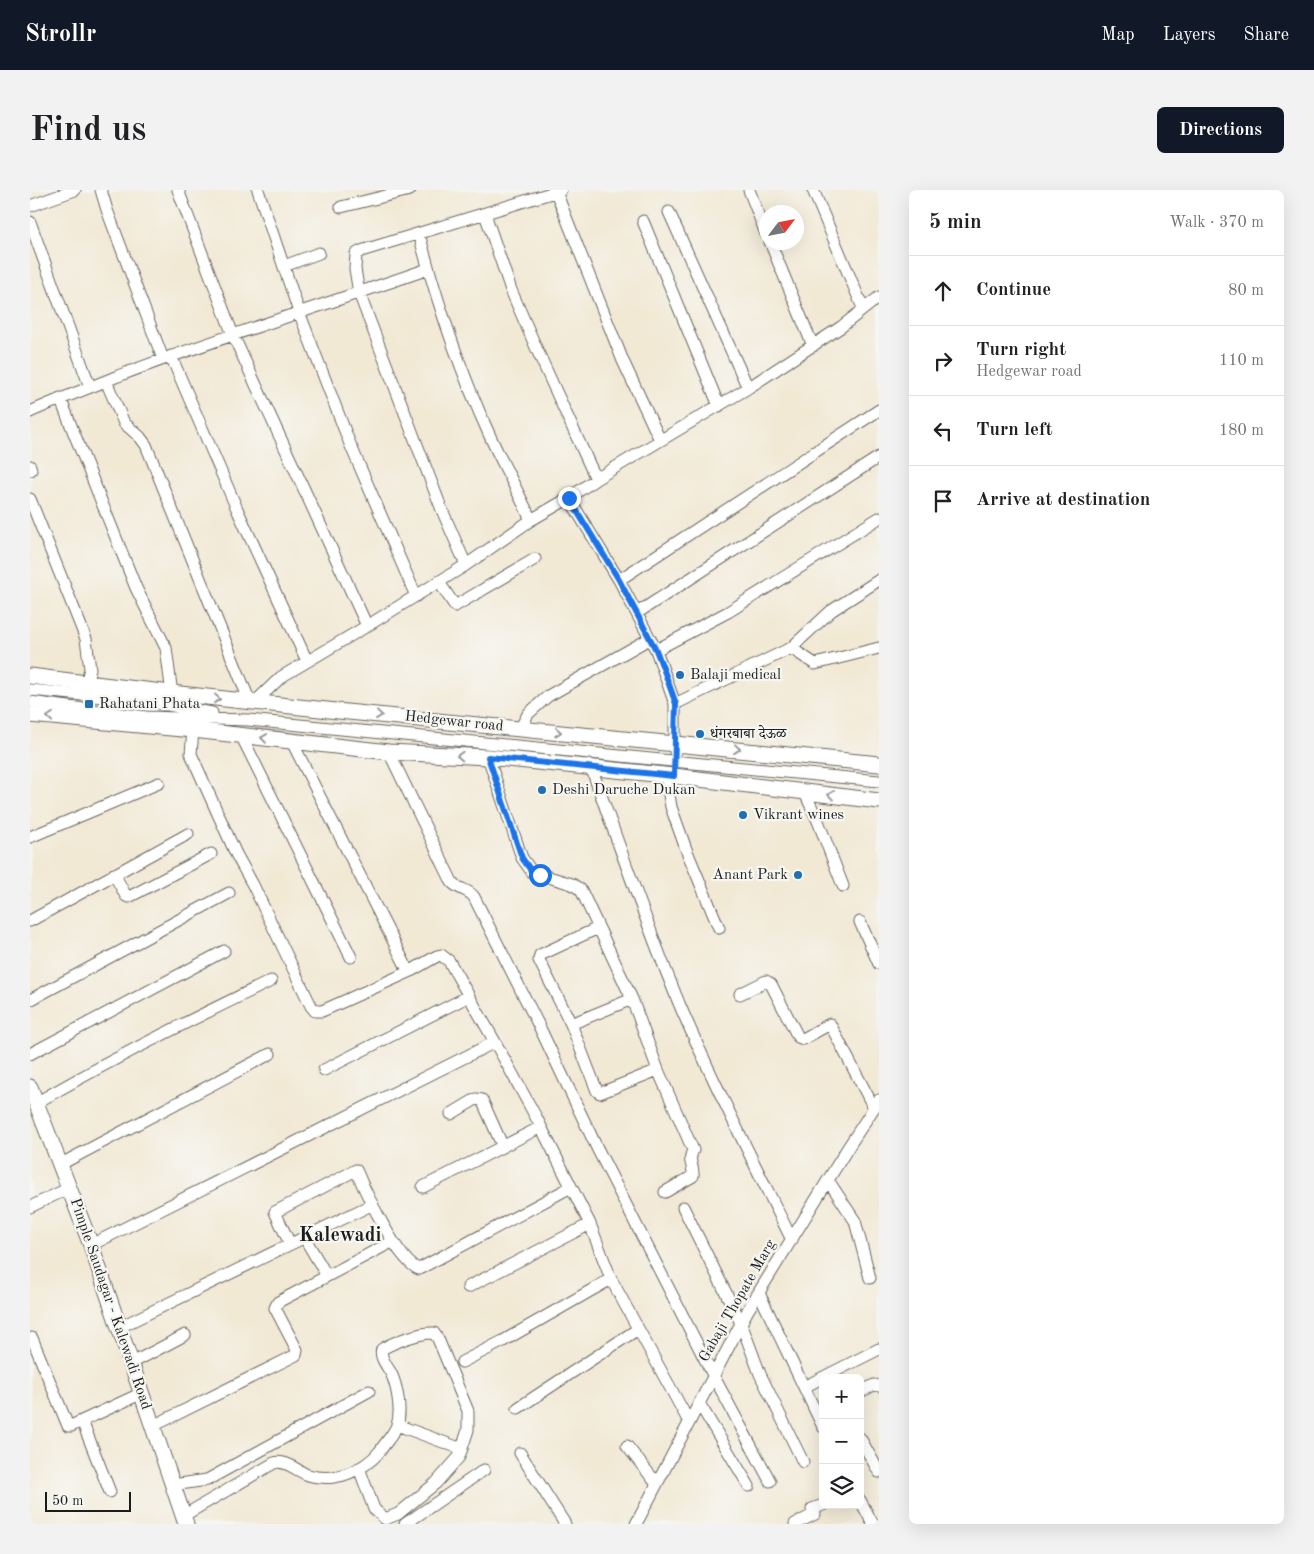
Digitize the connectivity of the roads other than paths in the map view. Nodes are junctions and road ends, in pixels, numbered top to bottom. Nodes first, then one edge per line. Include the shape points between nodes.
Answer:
1 (75, 190) edge
2 (101, 190) edge
3 (178, 190) edge
4 (258, 190) edge
5 (410, 190) edge
6 (749, 190) edge
7 (812, 190) edge
8 (559, 191) edge
9 (30, 206) edge
10 (341, 207) dead end
11 (669, 212) dead end
12 (485, 214) junction
13 (759, 216) edge
14 (30, 222) edge
15 (643, 222) dead end
16 (419, 234) junction
17 (773, 250) edge
18 (320, 253) dead end
19 (284, 266) junction
20 (428, 269) junction
21 (359, 293) junction
22 (879, 297) edge
23 (863, 308) junction
24 (299, 312) junction
25 (233, 335) junction
26 (813, 346) junction
27 (167, 358) junction
28 (106, 381) junction
29 (90, 387) junction
30 (748, 388) junction
31 (60, 398) junction
32 (719, 406) junction
33 (879, 410) edge
34 (30, 412) edge
35 (660, 440) junction
36 (879, 457) edge
37 (596, 479) junction
38 (569, 498) junction
39 (30, 499) edge
40 (879, 518) edge
41 (531, 520) junction
42 (535, 559) dead end
43 (466, 565) junction
44 (619, 580) junction
45 (879, 580) edge
46 (439, 582) junction
47 (416, 596) junction
48 (637, 613) junction
49 (367, 626) junction
50 (649, 639) junction
51 (791, 648) junction
52 (879, 648) edge
53 (656, 650) junction
54 (307, 661) junction
55 (30, 676) edge
56 (86, 683) junction
57 (30, 690) edge
58 (172, 694) junction
59 (30, 702) edge
60 (252, 703) junction
61 (676, 704) junction
62 (30, 715) edge
63 (248, 720) junction
64 (520, 729) junction
65 (193, 730) junction
66 (242, 735) junction
67 (292, 742) junction
68 (676, 743) junction
69 (390, 752) junction
70 (488, 757) junction
71 (879, 764) edge
72 (591, 767) junction
73 (672, 770) junction
74 (879, 781) edge
75 (159, 783) dead end
76 (804, 791) junction
77 (879, 801) edge
78 (188, 834) dead end
79 (30, 837) edge
80 (211, 854) dead end
81 (114, 874) junction
82 (844, 886) dead end
83 (229, 893) dead end
84 (30, 921) edge
85 (860, 922) dead end
86 (598, 928) junction
87 (719, 928) dead end
88 (224, 950) dead end
89 (351, 957) dead end
90 (879, 964) edge
91 (409, 972) junction
92 (271, 981) dead end
93 (740, 994) dead end
94 (469, 996) junction
95 (632, 999) junction
96 (30, 1000) edge
97 (571, 1024) junction
98 (495, 1042) junction
99 (30, 1054) edge
100 (270, 1054) dead end
101 (324, 1070) dead end
102 (658, 1070) junction
103 (30, 1087) edge
104 (36, 1103) junction
105 (876, 1104) edge
106 (451, 1114) dead end
107 (541, 1127) junction
108 (503, 1147) junction
109 (61, 1164) junction
110 (828, 1180) junction
111 (423, 1187) dead end
112 (571, 1187) junction
113 (69, 1188) junction
114 (665, 1192) dead end
115 (371, 1205) junction
116 (30, 1207) edge
117 (682, 1207) dead end
118 (590, 1224) junction
119 (304, 1237) junction
120 (792, 1240) junction
121 (391, 1242) junction
122 (289, 1244) junction
123 (91, 1245) junction
124 (327, 1276) junction
125 (870, 1278) dead end
126 (611, 1279) junction
127 (468, 1287) dead end
128 (758, 1293) junction
129 (741, 1324) junction
130 (120, 1327) junction
131 (638, 1329) junction
132 (185, 1335) dead end
133 (32, 1338) dead end
134 (879, 1349) edge
135 (462, 1362) dead end
136 (132, 1363) junction
137 (713, 1375) junction
138 (879, 1386) edge
139 (804, 1387) junction
140 (864, 1390) edge
141 (369, 1391) dead end
142 (142, 1393) junction
143 (699, 1403) junction
144 (518, 1408) dead end
145 (820, 1419) edge
146 (82, 1421) junction
147 (689, 1422) junction
148 (397, 1425) junction
149 (153, 1426) junction
150 (864, 1445) edge
151 (627, 1446) dead end
152 (462, 1448) junction
153 (520, 1453) dead end
154 (803, 1462) dead end
155 (359, 1468) junction
156 (484, 1470) dead end
157 (879, 1472) edge
158 (770, 1480) dead end
159 (657, 1484) junction
160 (173, 1485) junction
161 (749, 1486) dead end
162 (110, 1492) dead end
163 (819, 1506) edge
164 (864, 1507) edge
165 (184, 1520) edge
166 (879, 1522) edge
167 (405, 1524) edge
168 (565, 1524) edge
169 (636, 1524) edge
170 (795, 1524) edge
171 (874, 1524) edge

1 - 9 street
2 - 27 street
3 - 25 street
4 - 19 street
5 - 10 street
6 - 13 street
7 - 23 street
8 - 12 street
8 - 35 street via 624,361
11 - 30 street
12 - 16 street
12 - 37 street via 511,290
14 - 29 street
15 - 32 street
16 - 20 street
16 - 21 street via 356,254
17 - 26 street
18 - 19 street
19 - 24 street
20 - 21 street
20 - 41 street via 489,433
21 - 24 street
21 - 43 street
22 - 23 street
23 - 26 street
24 - 25 street
24 - 47 street via 350,444
25 - 27 street
25 - 49 street
26 - 30 street
27 - 28 street
27 - 54 street
28 - 29 street
28 - 60 street via 124,422 146,446
29 - 31 street
30 - 32 street
31 - 34 street
31 - 58 street via 136,588 166,648
32 - 35 street
33 - 44 street
35 - 37 street
36 - 48 street
37 - 38 street
38 - 41 street
38 - 44 street
39 - 56 street via 86,639 90,669
40 - 53 street via 728,612
41 - 43 street
42 - 46 street via 455,606
43 - 46 street
44 - 48 street
45 - 51 street via 830,610
46 - 47 street
47 - 49 street
48 - 50 street
49 - 54 street
50 - 53 street
50 - 64 street via 548,696 528,714
51 - 52 street via 815,664
51 - 61 street
53 - 61 street
54 - 60 street via 281,677
55 - 56 main road, Hedgewar road
56 - 58 main road, Hedgewar road
57 - 63 street via 146,701
58 -> 60 main road, Hedgewar road
59 - 63 street via 146,717
60 -> 64 main road, Hedgewar road
61 - 68 street
65 -> 62 main road, Hedgewar road
63 - 73 street
64 -> 68 main road, Hedgewar road
65 - 66 main road, Hedgewar road
65 - 91 street via 192,754 236,854 311,1006 322,1011
67 -> 66 main road, Hedgewar road
66 - 89 street
67 - 69 main road, Hedgewar road
67 - 91 street
68 -> 71 main road, Hedgewar road
68 - 73 street
70 -> 69 main road, Hedgewar road
69 - 137 street via 452,882 474,897
70 - 72 main road, Hedgewar road
70 - 86 street via 526,865 532,872 572,884 580,890
72 - 73 main road, Hedgewar road
72 - 120 street via 682,1010
73 - 74 street
73 - 76 main road, Hedgewar road
73 - 87 street via 671,807
75 - 79 street
77 -> 76 main road, Hedgewar road
76 - 82 street
78 - 81 street
80 - 81 street via 129,897
81 - 84 street
83 - 96 street
85 - 90 street
86 - 95 street
86 - 97 street via 540,955 539,960
88 - 99 street
91 - 94 street via 441,955 449,961
92 - 104 street via 144,1043
93 - 105 street via 766,982 771,984 798,1037 802,1039 830,1024
94 - 98 street
94 - 101 street
95 - 97 street
95 - 102 street
97 - 102 street via 600,1093
98 - 107 street
98 - 123 street
100 - 109 street
102 - 114 street via 692,1150 690,1160 694,1173
103 - 104 main road, Pimple Saudagar - Kalewadi Road
104 - 109 main road, Pimple Saudagar - Kalewadi Road
105 - 110 street, Gabaji Thopate Marg
106 - 108 street via 476,1099 482,1100
107 - 108 street
107 - 112 street
108 - 111 street
109 - 113 main road, Pimple Saudagar - Kalewadi Road
110 - 120 street, Gabaji Thopate Marg
110 - 125 street via 854,1221
112 - 118 street
112 - 121 street via 419,1269 414,1268
113 - 116 street
113 - 123 main road, Pimple Saudagar - Kalewadi Road
115 - 119 street
115 - 121 street
115 - 122 street via 356,1170 276,1212
117 - 129 street
118 - 126 street
118 - 127 street
119 - 122 street
119 - 124 street
120 - 128 street, Gabaji Thopate Marg
121 - 124 street
122 - 130 street
123 - 130 main road, Pimple Saudagar - Kalewadi Road
124 - 149 street via 282,1300 275,1308 297,1350 296,1355
126 - 131 street
126 - 135 street
128 - 129 street, Gabaji Thopate Marg
128 - 139 street
129 - 137 street, Gabaji Thopate Marg
129 - 154 street via 760,1374
130 - 136 main road, Pimple Saudagar - Kalewadi Road
131 - 144 street
131 - 147 street
132 - 136 street
133 - 146 street via 66,1424 71,1426
134 - 139 street
136 - 142 main road, Pimple Saudagar - Kalewadi Road
137 - 143 street, Gabaji Thopate Marg
137 - 158 street
138 - 140 street
139 - 145 street
141 - 160 street via 208,1480
142 - 146 street
142 - 149 main road, Pimple Saudagar - Kalewadi Road
143 - 147 street, Gabaji Thopate Marg
143 - 161 street
146 - 162 street
147 - 159 street, Gabaji Thopate Marg
148 - 152 street
148 - 152 street via 399,1400 380,1352 391,1344 427,1332 434,1333 468,1412 468,1430
148 - 155 street via 373,1459
149 - 160 main road, Pimple Saudagar - Kalewadi Road
150 - 157 street
151 - 159 street
152 - 155 street via 436,1483 398,1514 385,1519 374,1509
153 - 168 street
155 - 165 street via 344,1475 323,1478 278,1461
156 - 167 street
159 - 169 street, Gabaji Thopate Marg
160 - 165 main road, Pimple Saudagar - Kalewadi Road
163 - 170 street via 812,1509 815,1514
164 - 171 street
166 - 171 street

